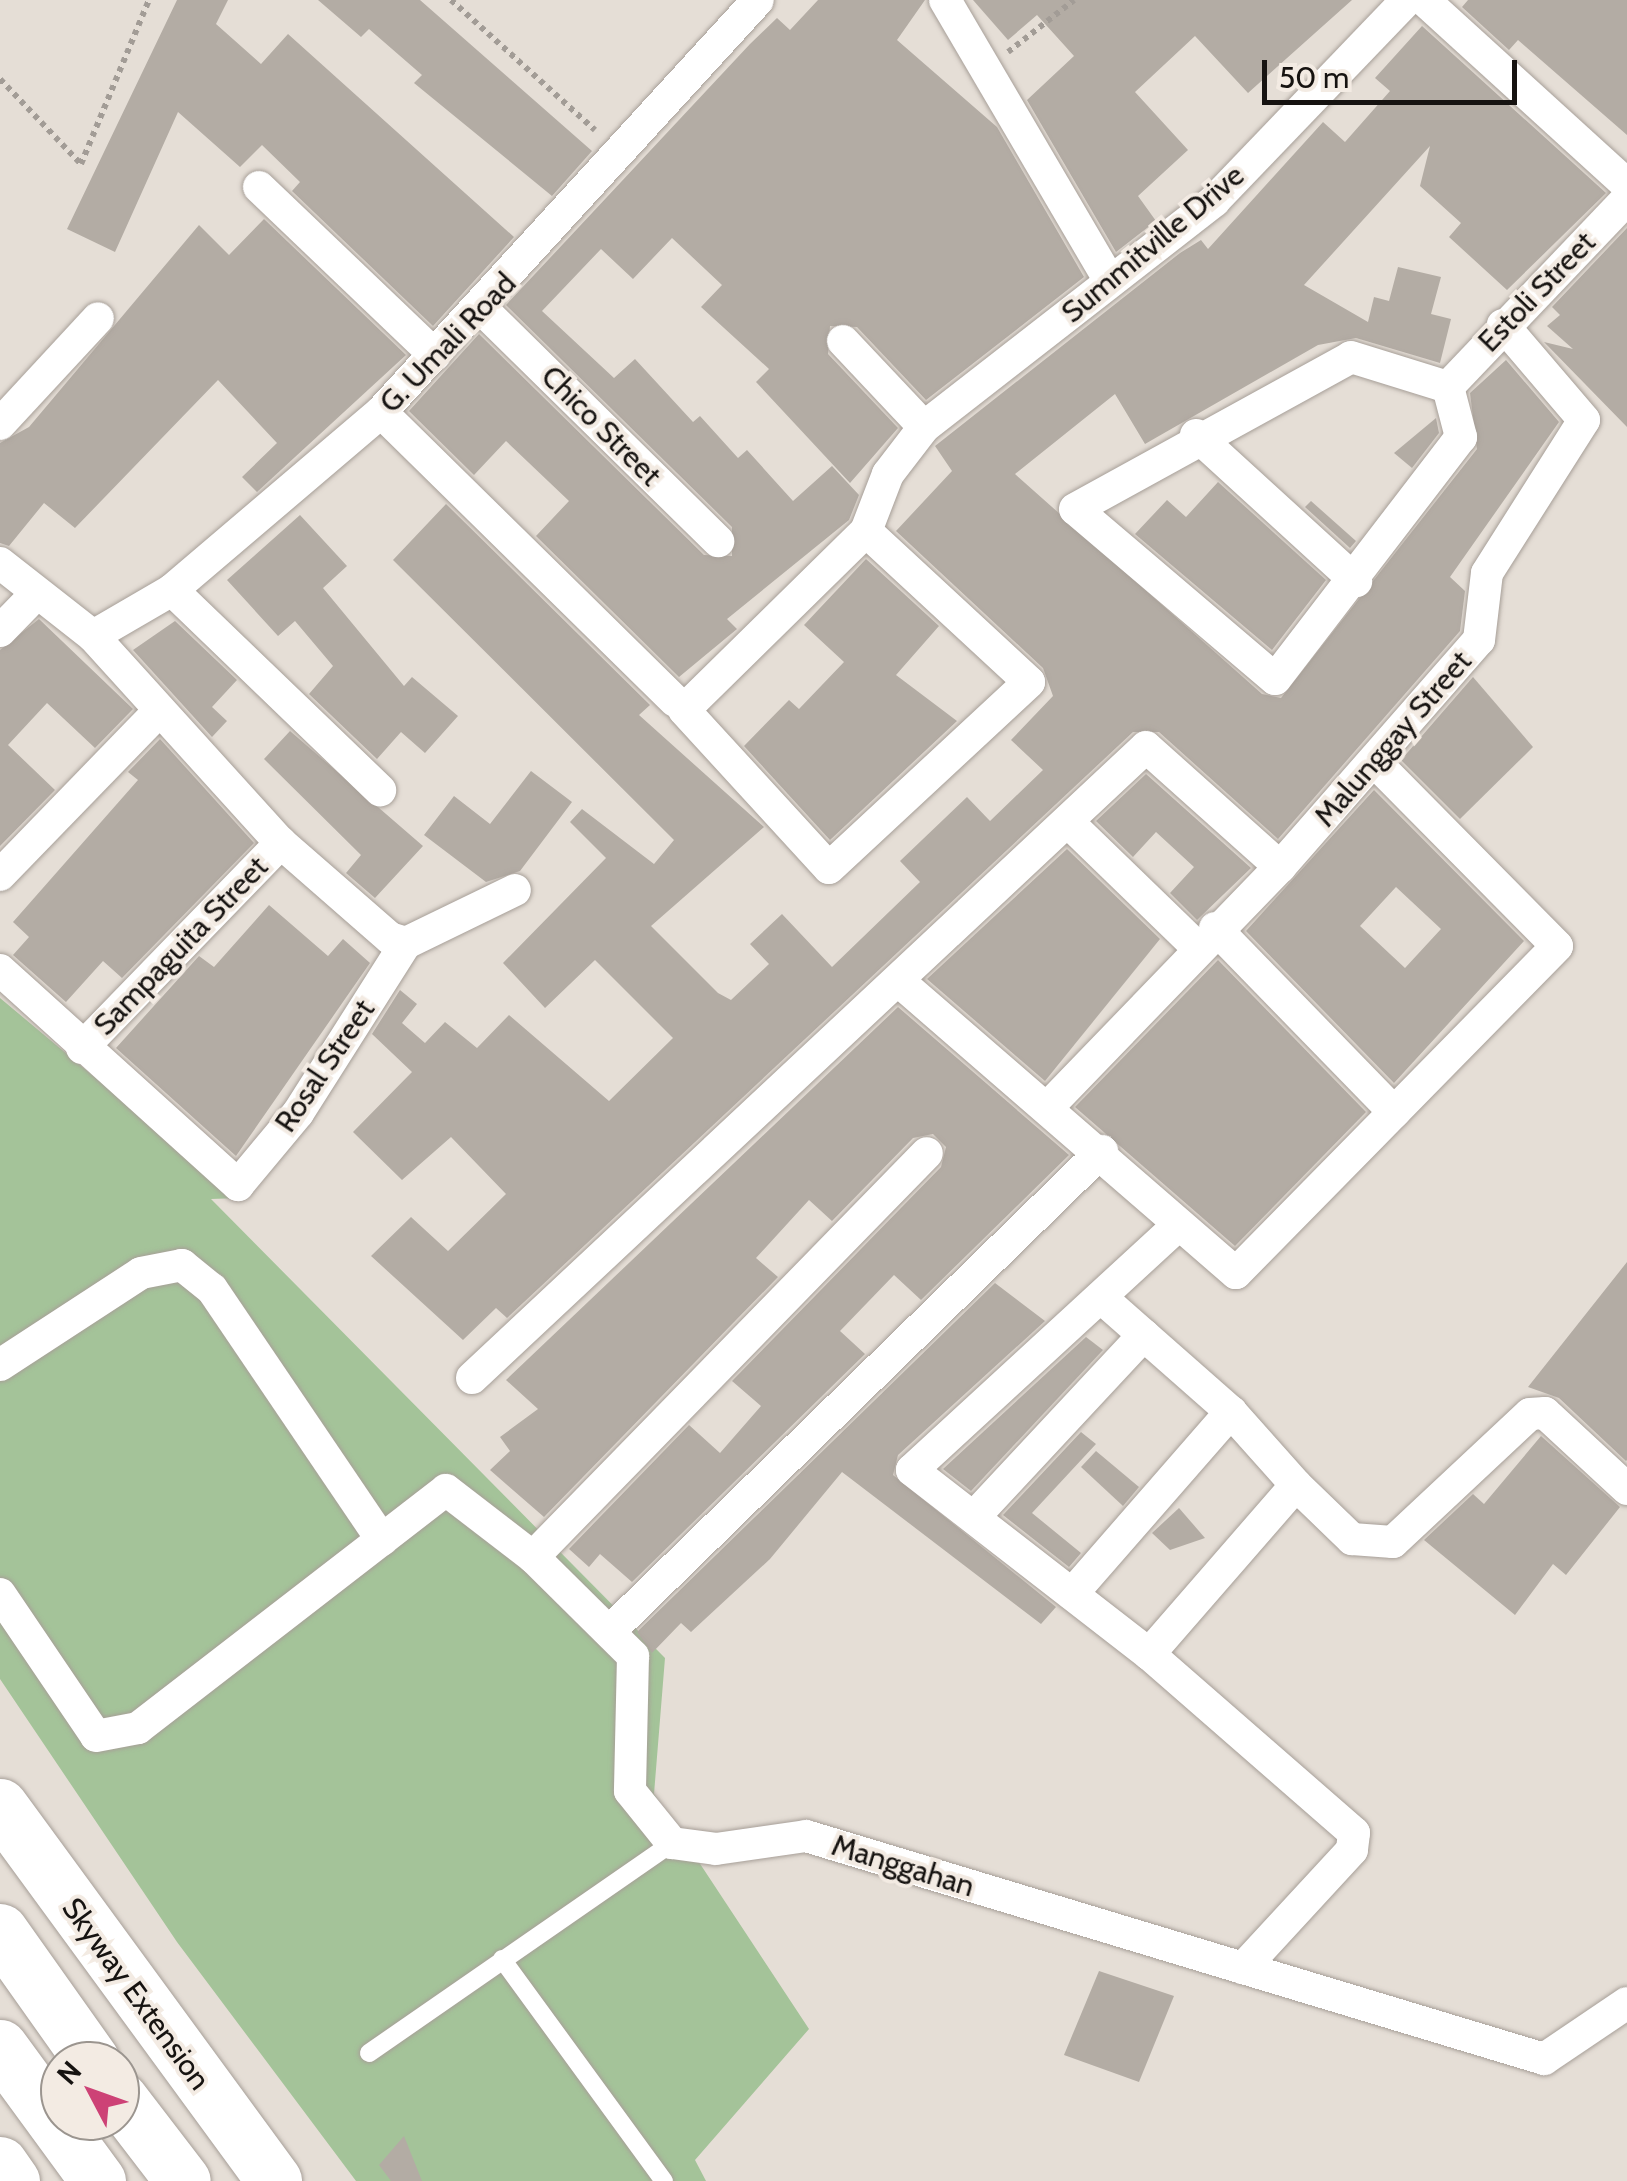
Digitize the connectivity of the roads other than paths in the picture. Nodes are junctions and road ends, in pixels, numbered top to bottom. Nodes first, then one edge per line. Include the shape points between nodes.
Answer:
1 (758, 0) edge
2 (945, 0) edge
3 (1407, 0) edge
4 (1424, 0) edge
5 (1627, 185) edge
6 (258, 187) dead end
7 (1627, 199) edge
8 (1110, 278) junction
9 (483, 310) junction
10 (98, 318) dead end
11 (1504, 326) junction
12 (843, 341) dead end
13 (435, 355) junction
14 (1448, 387) junction
15 (381, 412) junction
16 (0, 424) edge
17 (924, 428) junction
18 (1196, 435) junction
19 (866, 531) junction
20 (718, 541) dead end
21 (0, 563) edge
22 (1356, 581) junction
23 (172, 590) junction
24 (36, 594) junction
25 (0, 630) edge
26 (93, 636) junction
27 (674, 700) dead end
28 (158, 711) junction
29 (1376, 763) junction
30 (380, 790) dead end
31 (1068, 822) junction
32 (280, 843) junction
33 (1280, 867) junction
34 (0, 875) edge
35 (515, 890) dead end
36 (1207, 938) junction
37 (406, 943) junction
38 (0, 970) edge
39 (901, 983) junction
40 (82, 1048) junction
41 (1048, 1108) junction
42 (1394, 1112) junction
43 (1102, 1151) junction
44 (927, 1153) dead end
45 (1177, 1226) junction
46 (1104, 1300) junction
47 (1144, 1335) junction
48 (0, 1364) edge
49 (472, 1378) dead end
50 (1232, 1412) junction
51 (1296, 1485) junction
52 (1627, 1489) edge
53 (974, 1518) junction
54 (382, 1540) junction
55 (533, 1557) junction
56 (0, 1594) edge
57 (1072, 1594) junction
58 (609, 1632) junction
59 (1149, 1654) junction
60 (0, 1806) edge
61 (672, 1843) junction
62 (0, 1932) edge
63 (502, 1959) junction
64 (1243, 1968) junction
65 (1627, 2003) edge
66 (78, 2041) edge
67 (0, 2047) edge
68 (369, 2053) dead end
69 (140, 2125) edge
70 (0, 2164) edge
71 (12, 2181) edge
72 (98, 2181) edge
73 (183, 2181) edge
74 (274, 2181) edge
75 (664, 2181) edge

1 - 9 street, G. Umali Road
2 - 8 street
3 - 8 street, Summitville Drive via 1214,201
4 - 5 street
6 - 13 street
7 - 11 street, Estoli Street
8 - 17 street, Summitville Drive
9 - 13 street, G. Umali Road
9 - 20 street, Chico Street
10 - 16 street
11 - 14 street, Estoli Street
11 - 29 street, Malunggay Street via 1584,420 1487,573 1478,640
12 - 17 street
13 - 15 street, G. Umali Road
14 - 18 street via 1351,356
14 - 22 street via 1461,437
15 - 23 street, G. Umali Road
15 - 27 street
17 - 19 street, Summitville Drive via 888,474
18 - 22 street
18 - 22 street via 1075,510 1275,679
19 - 19 street via 1029,682 830,868 684,710
21 - 24 street
23 - 26 street, G. Umali Road
23 - 30 street
24 - 25 street
24 - 26 street
26 - 28 street
28 - 32 street
28 - 34 street
29 - 33 street, Malunggay Street
29 - 42 street via 1557,946
31 - 33 street via 1146,747
31 - 36 street
31 - 39 street
32 - 37 street via 376,928
32 - 40 street, Sampaguita Street
33 - 36 street, Malunggay Street
35 - 37 street
36 - 41 street, Malunggay Street
36 - 42 street
37 - 40 street, Rosal Street via 298,1113 238,1186
38 - 40 street
39 - 41 street
39 - 49 street
41 - 43 street
42 - 45 street via 1236,1273
43 - 45 street
43 - 58 street
44 - 55 street
45 - 46 street
46 - 47 street
46 - 53 street via 912,1470
47 - 50 street
47 - 53 street
48 - 54 street via 141,1273 182,1265 212,1289
50 - 51 street
50 - 57 street
51 - 52 street via 1352,1539 1392,1542 1530,1414 1545,1413
51 - 59 street
53 - 57 street
54 - 55 street via 446,1490
54 - 56 street via 138,1728 96,1736
55 - 58 street
57 - 59 street
58 - 61 street via 632,1656 630,1791
59 - 64 street via 1354,1833 1352,1850
60 - 74 highway, Skyway Extension
61 - 63 lane
61 - 64 street, Manggahan via 716,1848 806,1836
62 - 66 highway
63 - 68 lane
63 - 75 lane
64 - 65 street, Manggahan via 1544,2059
67 - 72 highway
69 - 73 highway
70 - 71 highway

